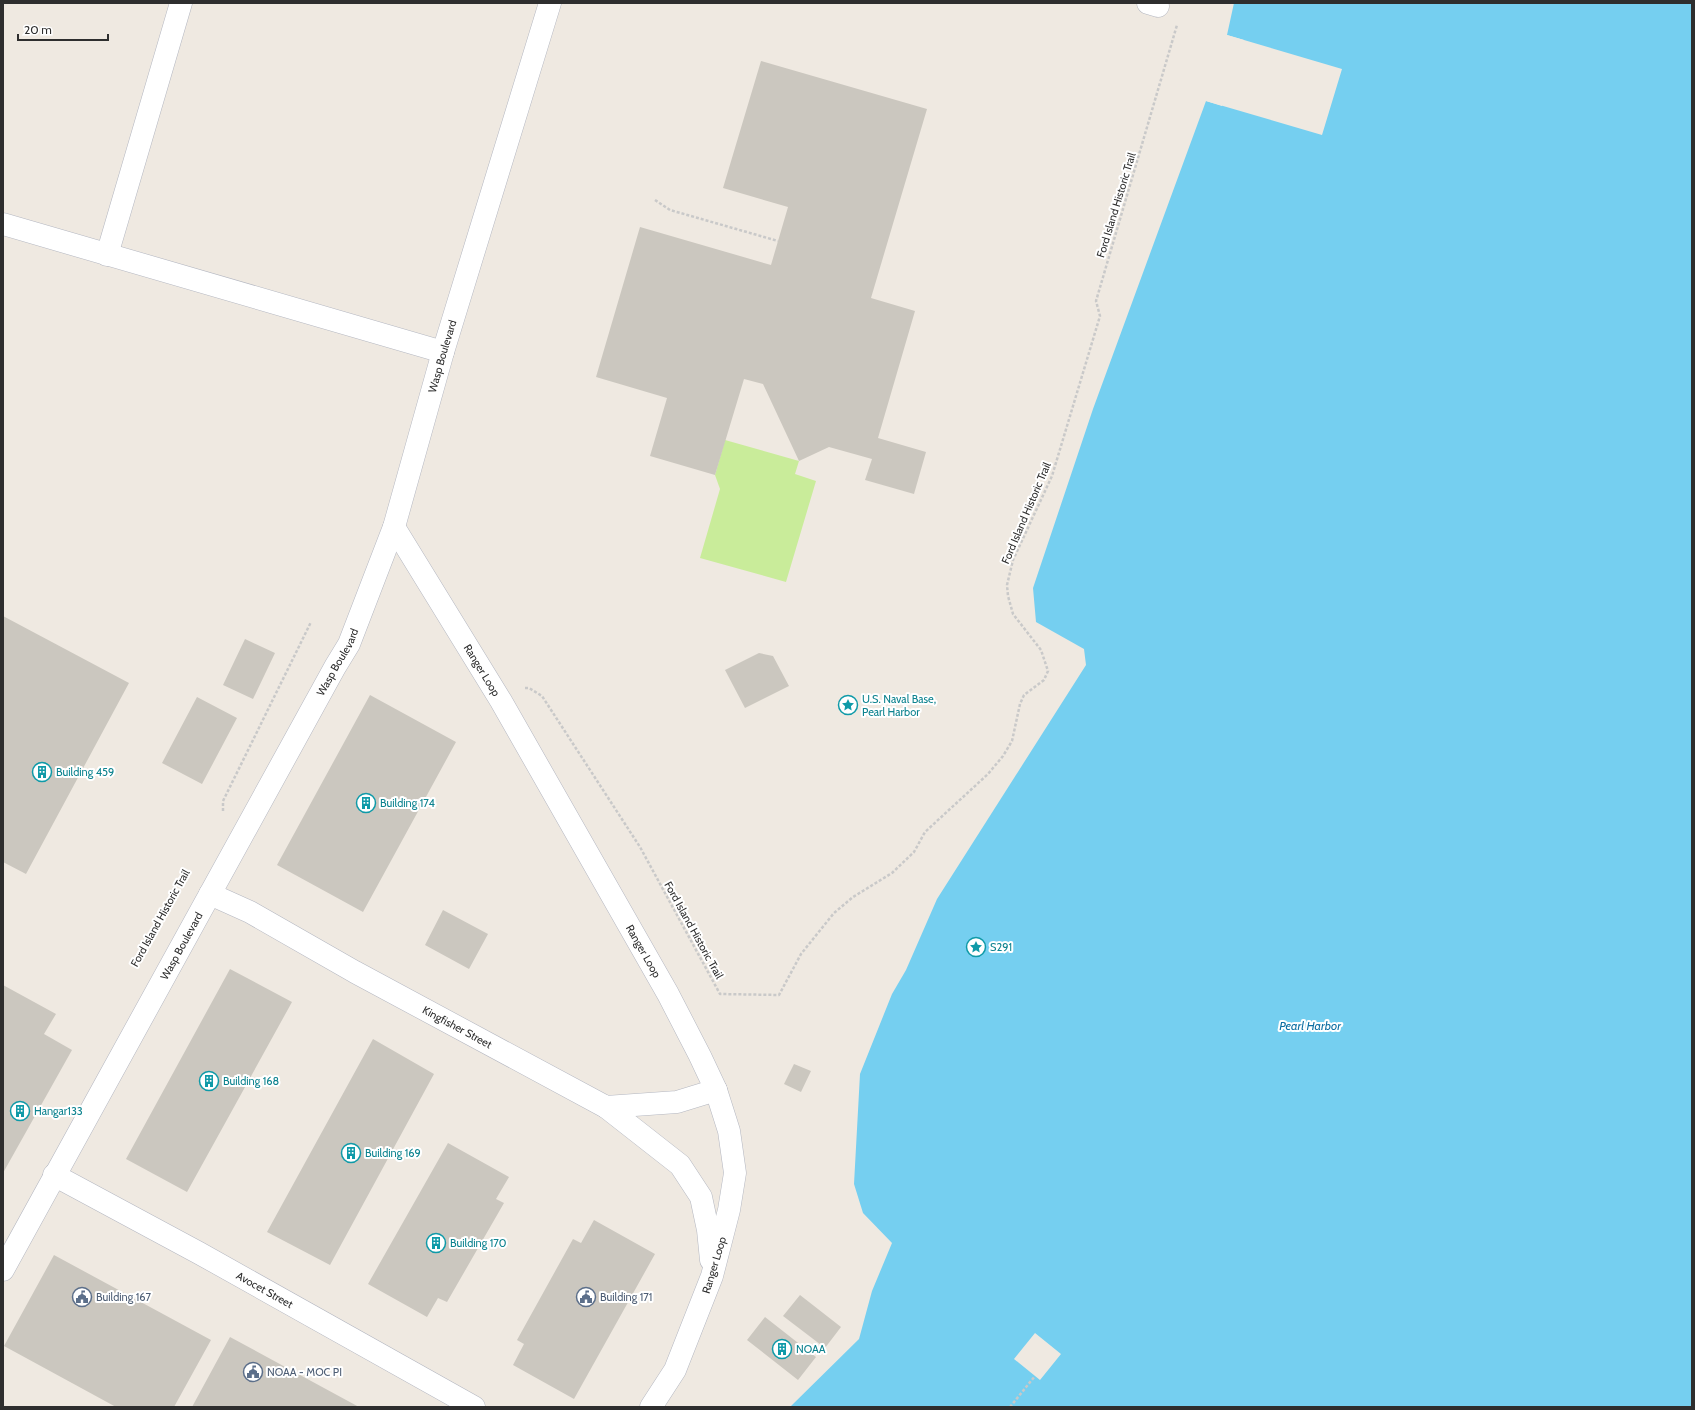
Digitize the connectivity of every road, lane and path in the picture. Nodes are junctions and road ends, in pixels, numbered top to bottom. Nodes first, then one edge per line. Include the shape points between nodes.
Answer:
1 (181, 3) edge
2 (550, 3) edge
3 (1177, 25) dead end
4 (655, 200) dead end
5 (3, 224) edge
6 (778, 241) dead end
7 (107, 255) junction
8 (443, 352) junction
9 (394, 527) junction
10 (311, 622) dead end
11 (522, 688) dead end
12 (224, 814) dead end
13 (210, 894) junction
14 (716, 1090) junction
15 (606, 1107) junction
16 (54, 1175) junction
17 (3, 1270) edge
18 (712, 1276) junction
19 (1035, 1376) dead end
20 (474, 1407) edge
21 (651, 1407) edge
22 (1010, 1407) edge

1 - 7 street
2 - 8 street, Wasp Boulevard
3 - 11 path, Ford Island Historic Trail via 1096,301 1100,316 1061,449 1052,476 1013,560 1007,585 1013,614 1041,650 1048,671 1044,680 1024,694 1012,741 1003,756 988,774 926,832 914,852 892,873 853,897 834,913 801,954 779,995 720,994 640,847 542,696 529,688
4 - 6 path via 670,210
5 - 7 street
7 - 8 street
8 - 9 street, Wasp Boulevard
9 - 13 street, Wasp Boulevard via 349,644
9 - 14 street, Ranger Loop via 501,701 593,861 668,994
10 - 12 path via 223,801
13 - 15 street, Kingfisher Street via 250,912 355,972
13 - 16 street, Wasp Boulevard
14 - 15 street via 677,1102
14 - 18 street, Ranger Loop via 729,1131 734,1173 729,1210
15 - 18 street, Kingfisher Street via 680,1165 701,1197 708,1230
16 - 17 street, Wasp Boulevard
16 - 20 street, Avocet Street
18 - 21 street, Ranger Loop via 675,1370
19 - 22 path

